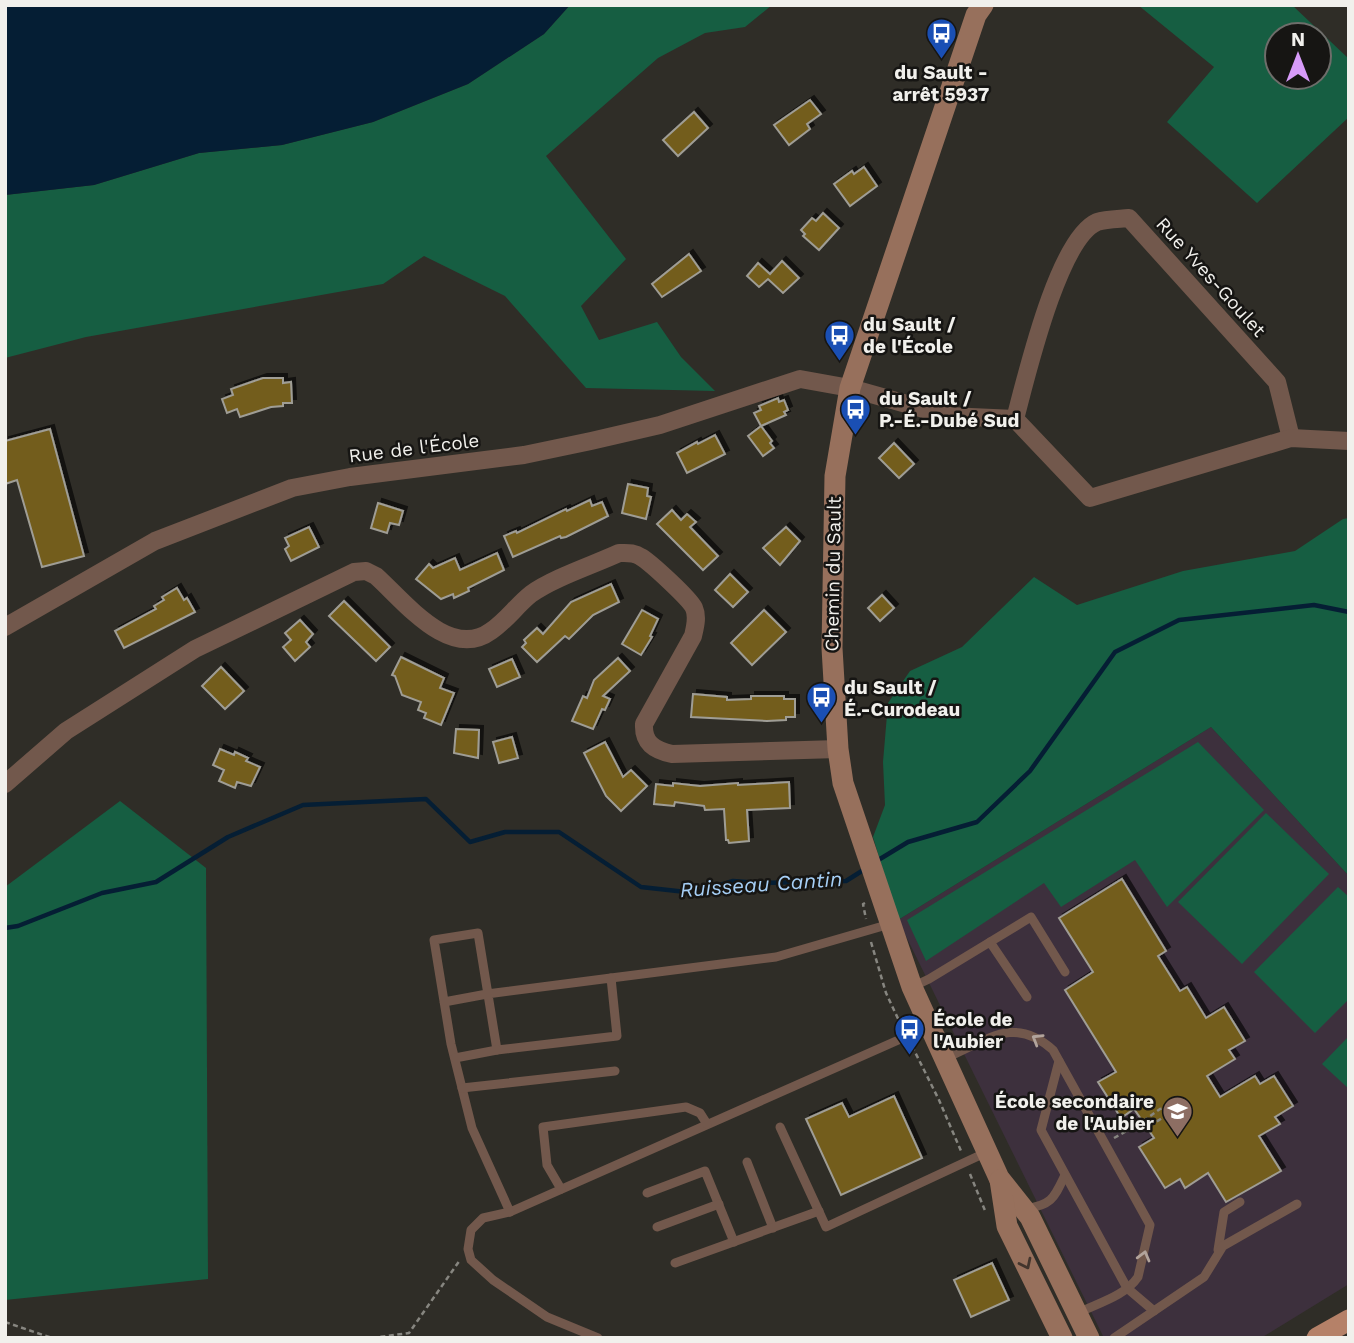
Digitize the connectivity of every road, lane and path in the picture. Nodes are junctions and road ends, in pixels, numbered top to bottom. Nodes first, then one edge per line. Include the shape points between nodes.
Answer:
1 (982, 5) edge
2 (850, 388) junction
3 (1015, 419) junction
4 (1290, 438) junction
5 (1349, 441) edge
6 (5, 626) edge
7 (838, 749) junction
8 (5, 784) edge
9 (881, 897) junction
10 (890, 923) junction
11 (869, 931) junction
12 (990, 943) junction
13 (1065, 972) dead end
14 (611, 978) junction
15 (912, 987) junction
16 (487, 994) junction
17 (1027, 997) dead end
18 (444, 1002) junction
19 (930, 1026) junction
20 (907, 1035) junction
21 (497, 1051) junction
22 (455, 1058) junction
23 (945, 1059) junction
24 (1059, 1061) junction
25 (615, 1071) dead end
26 (462, 1088) junction
27 (707, 1124) junction
28 (1139, 1124) junction
29 (780, 1127) dead end
30 (1121, 1134) dead end
31 (987, 1152) junction
32 (747, 1162) dead end
33 (965, 1162) junction
34 (1065, 1175) junction
35 (561, 1189) junction
36 (647, 1193) dead end
37 (1240, 1202) dead end
38 (719, 1204) junction
39 (1297, 1205) dead end
40 (1005, 1210) junction
41 (819, 1211) junction
42 (510, 1212) junction
43 (657, 1227) dead end
44 (774, 1228) junction
45 (734, 1242) junction
46 (468, 1249) junction
47 (1218, 1250) junction
48 (675, 1263) dead end
49 (1127, 1288) junction
50 (1154, 1311) junction
51 (1078, 1313) junction
52 (1349, 1320) edge
53 (5, 1322) edge
54 (52, 1338) edge
55 (372, 1338) edge
56 (598, 1338) edge
57 (1062, 1338) edge
58 (1089, 1338) edge
59 (1114, 1338) edge
60 (1317, 1338) edge

1 - 2 street, Chemin du Sault
2 - 3 street, Rue de l'École via 949,416
2 - 6 street, Rue de l'École via 800,379 660,425 591,441 292,488 155,541
2 - 7 street, Chemin du Sault via 835,476 832,648
3 - 4 street via 1090,498
3 - 4 street, Rue Yves-Goulet via 1041,323 1071,247 1096,223 1129,218 1277,382
4 - 5 street
7 - 8 street via 672,754 650,746 643,723 696,623 694,608 686,597 640,555 629,552 540,588 492,631 464,641 435,629 376,576 354,572 195,649 66,731
7 - 9 street, Chemin du Sault via 843,783
9 - 10 street, Chemin du Sault
9 - 11 path via 863,904
10 - 11 lane
10 - 15 street, Chemin du Sault
11 - 14 lane via 776,957
11 - 20 path via 886,993
12 - 13 lane via 1031,917
12 - 15 lane
12 - 17 lane
14 - 16 lane
14 - 21 lane via 617,1036
15 - 19 street, Chemin du Sault
16 - 18 lane
16 - 18 lane via 478,933 434,940
16 - 21 lane
18 - 22 lane
19 - 20 lane
19 - 23 street, Chemin du Sault
20 - 27 lane
20 - 33 path
21 - 22 lane
22 - 26 lane
24 -> 23 lane via 1040,1039 1016,1031
23 - 31 street, Chemin du Sault
24 - 34 lane via 1041,1130
49 -> 24 lane via 1138,1277 1150,1225
25 - 26 lane
26 - 42 lane via 472,1128
27 - 35 lane
27 - 35 lane via 700,1113 686,1107 543,1126 547,1165
28 - 28 path via 1149,1125 1166,1116 1171,1107
28 - 30 path
29 - 41 lane
31 - 33 lane
31 - 40 street, Chemin du Sault via 999,1178
32 - 44 lane
33 - 40 path
33 - 41 lane via 826,1227
34 - 40 lane via 1044,1206
34 - 49 lane
35 - 42 lane
36 - 38 lane via 705,1171
37 - 47 lane via 1224,1212
38 - 43 lane
38 - 45 lane
39 - 47 lane
40 - 51 street, Chemin du Sault
40 -> 57 street, Chemin du Sault via 1007,1226
41 - 44 lane
42 - 46 lane via 477,1224 471,1230
44 - 45 lane
45 - 48 lane
46 - 55 path via 409,1333
46 - 56 lane via 471,1260 493,1280 547,1317
47 - 50 lane via 1204,1277
49 - 50 lane
49 - 51 lane
50 - 59 lane
51 - 58 street, Chemin du Sault
52 - 60 main road
53 - 54 path

